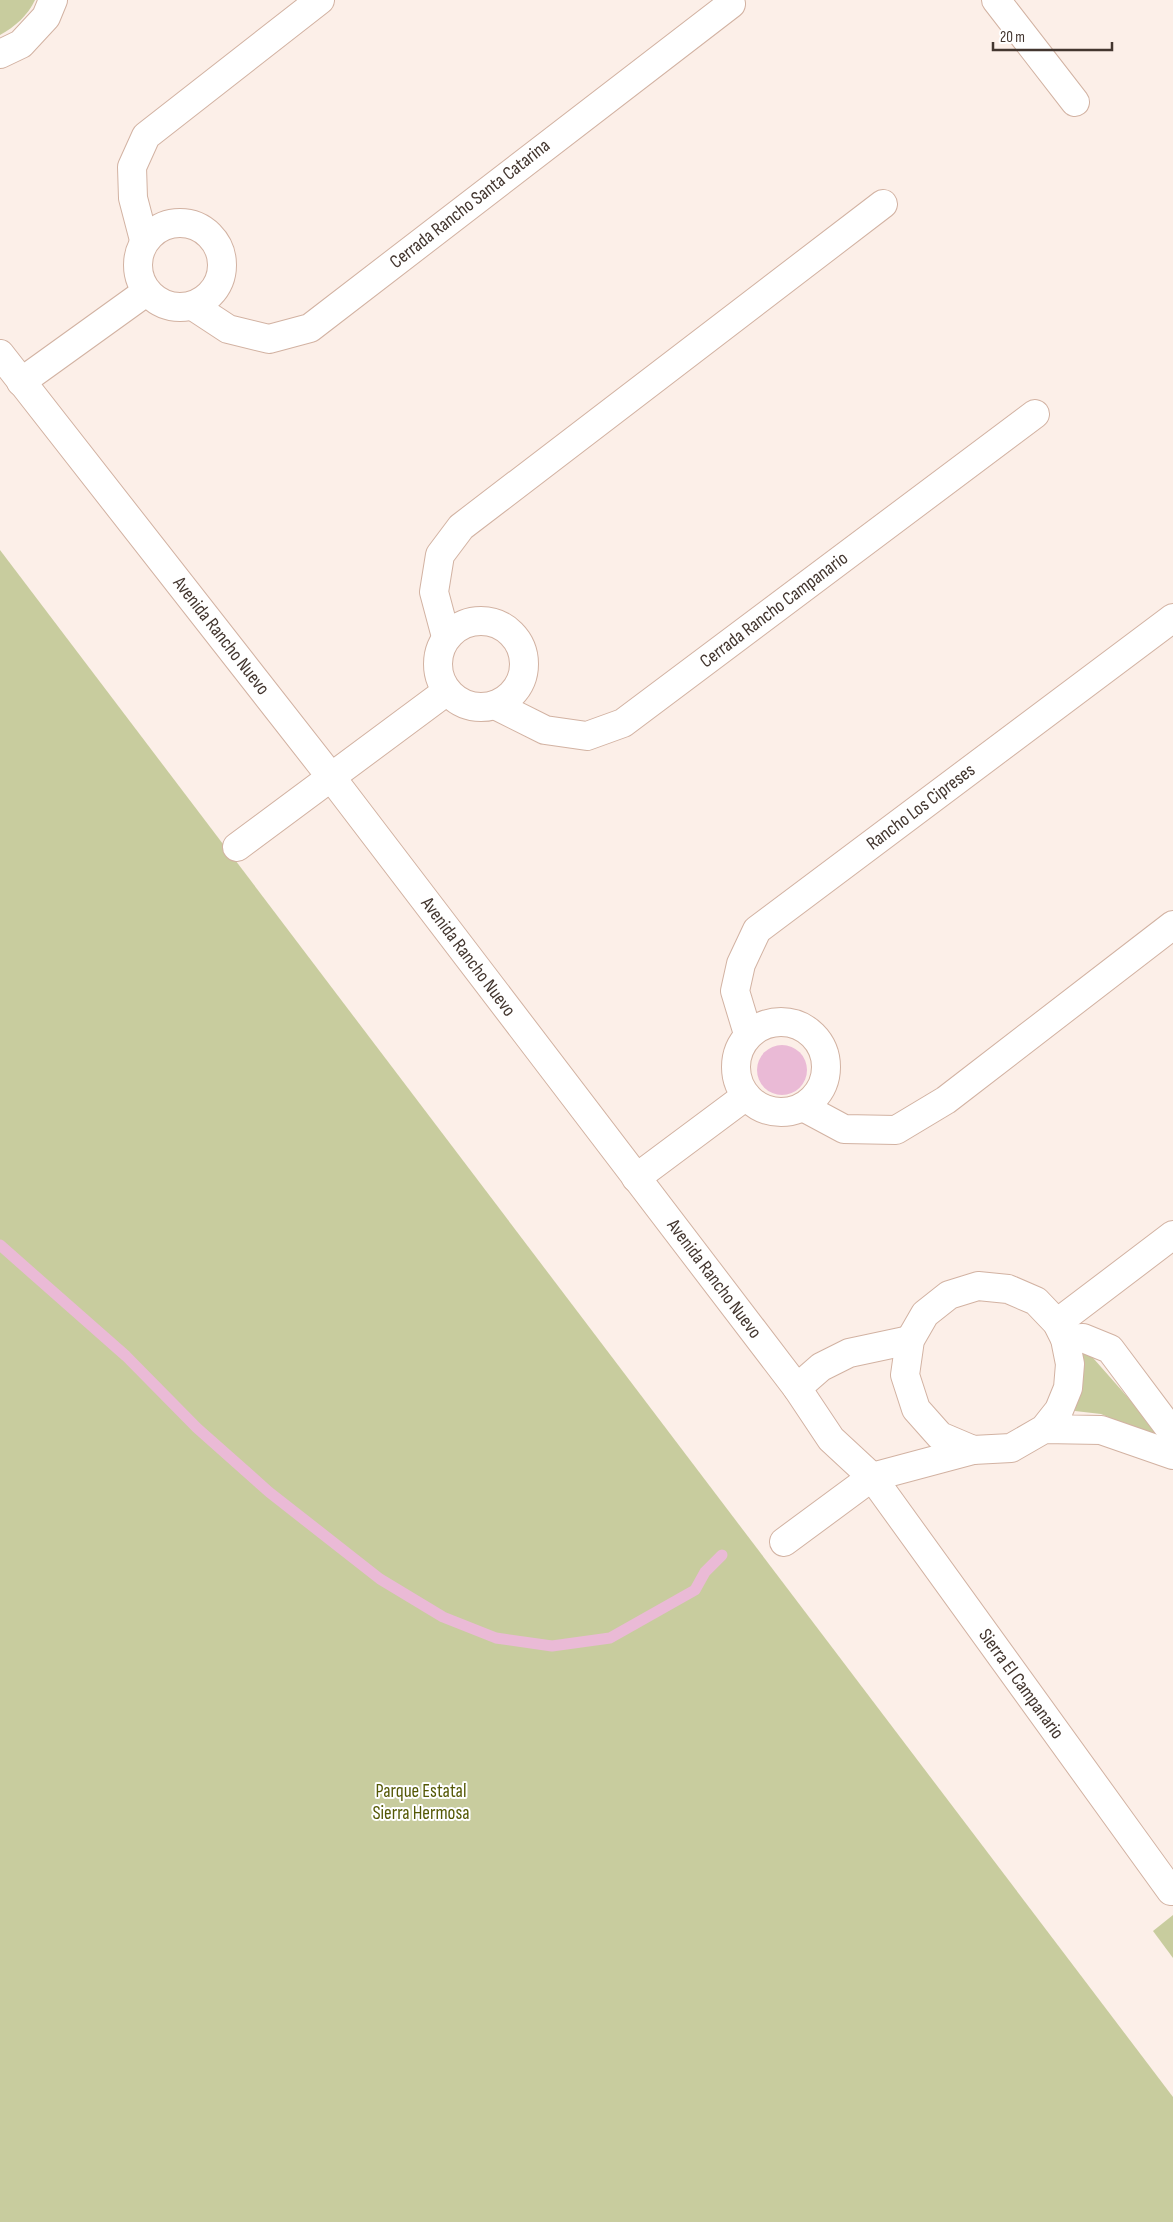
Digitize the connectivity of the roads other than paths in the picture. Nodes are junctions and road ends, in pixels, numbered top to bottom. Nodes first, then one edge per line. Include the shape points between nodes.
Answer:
1 (53, 0) edge
2 (320, 0) edge
3 (996, 0) edge
4 (731, 4) dead end
5 (0, 54) edge
6 (1075, 102) dead end
7 (883, 204) dead end
8 (144, 240) junction
9 (146, 292) junction
10 (193, 306) junction
11 (0, 354) edge
12 (22, 382) junction
13 (1034, 414) dead end
14 (1173, 618) edge
15 (446, 637) junction
16 (447, 691) junction
17 (495, 705) junction
18 (332, 777) junction
19 (237, 848) dead end
20 (1173, 925) edge
21 (748, 1034) junction
22 (746, 1096) junction
23 (803, 1107) junction
24 (636, 1178) junction
25 (1173, 1235) edge
26 (1061, 1331) junction
27 (910, 1340) junction
28 (797, 1388) junction
29 (1044, 1429) junction
30 (1173, 1433) edge
31 (973, 1450) junction
32 (1173, 1455) edge
33 (872, 1477) junction
34 (784, 1542) dead end
35 (1171, 1891) dead end

1 - 5 street via 46,17 22,44
2 - 8 street via 146,136 132,167 133,198
3 - 6 street
4 - 10 street, Cerrada Rancho Santa Catarina via 310,328 269,339 228,329
7 - 15 street via 461,527 440,555 434,592
8 - 9 street via 137,266
8 - 10 street via 162,226 185,222 206,232 220,250 222,273 219,280 212,294
9 - 10 street via 168,306
9 - 12 street
11 - 12 street, Avenida Rancho Nuevo
12 - 18 street, Avenida Rancho Nuevo
13 - 17 street, Cerrada Rancho Campanario via 623,723 587,736 546,730
14 - 21 street, Rancho Los Cipreses via 757,930 741,964 735,991
15 - 16 street via 438,654 438,673
15 - 17 street via 462,624 482,620 501,625 517,638 524,657 523,677 512,694
16 - 17 street via 460,702 477,707
16 - 18 street
18 - 19 street
18 - 24 street, Avenida Rancho Nuevo
20 - 23 street via 946,1100 896,1130 844,1129
21 - 22 street via 737,1054 736,1076
21 - 23 street via 765,1024 784,1021 803,1026 818,1040 826,1057 826,1077 818,1094
22 - 23 street via 762,1109 783,1113
22 - 24 street
24 - 28 street, Avenida Rancho Nuevo
25 - 26 street
26 - 27 street via 1036,1301 1008,1289 978,1286 949,1295 937,1304 925,1314
26 - 29 street via 1070,1364 1068,1388 1059,1410
26 - 30 street via 1110,1349
27 - 28 street via 849,1353 821,1367
27 - 31 street via 905,1376 916,1409 940,1436
28 - 33 street, Avenida Rancho Nuevo via 831,1439
29 - 31 street via 1011,1448
29 - 32 street via 1101,1430
31 - 33 street
33 - 34 street
33 - 35 street, Sierra El Campanario

